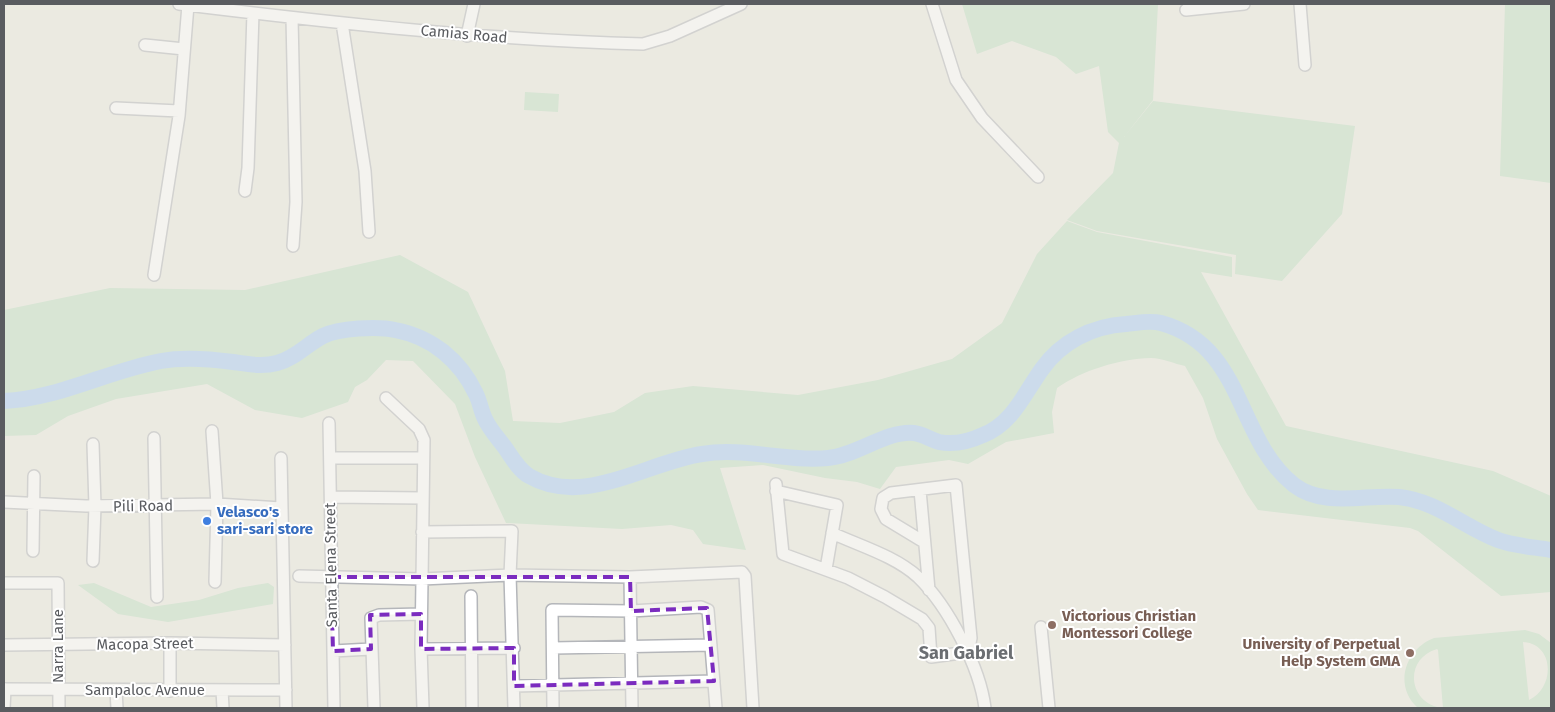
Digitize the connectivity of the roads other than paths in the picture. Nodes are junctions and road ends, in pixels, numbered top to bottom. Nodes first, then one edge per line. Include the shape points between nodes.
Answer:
1 (184, 4) edge
2 (474, 4) edge
3 (741, 4) edge
4 (932, 4) edge
5 (1244, 4) edge
6 (1300, 4) edge
7 (1186, 10) dead end
8 (253, 13) junction
9 (292, 18) junction
10 (342, 23) junction
11 (467, 36) junction
12 (145, 45) dead end
13 (184, 49) junction
14 (1305, 65) dead end
15 (116, 108) dead end
16 (179, 111) junction
17 (1038, 177) dead end
18 (245, 190) dead end
19 (370, 232) dead end
20 (294, 246) dead end
21 (154, 274) dead end
22 (386, 398) dead end
23 (329, 423) dead end
24 (212, 431) dead end
25 (154, 438) dead end
26 (93, 444) dead end
27 (282, 458) dead end
28 (331, 458) junction
29 (423, 458) junction
30 (34, 476) dead end
31 (920, 490) junction
32 (331, 497) junction
33 (422, 498) junction
34 (4, 502) edge
35 (35, 503) junction
36 (217, 504) junction
37 (95, 506) junction
38 (154, 506) junction
39 (281, 508) junction
40 (422, 532) junction
41 (832, 534) junction
42 (924, 542) junction
43 (33, 551) dead end
44 (93, 562) dead end
45 (826, 570) junction
46 (299, 576) dead end
47 (510, 576) junction
48 (630, 576) junction
49 (331, 577) junction
50 (422, 579) junction
51 (215, 582) dead end
52 (4, 583) edge
53 (930, 590) junction
54 (471, 596) dead end
55 (157, 597) dead end
56 (630, 611) junction
57 (422, 614) junction
58 (1041, 627) dead end
59 (170, 643) junction
60 (4, 645) edge
61 (285, 645) junction
62 (711, 645) junction
63 (58, 646) junction
64 (631, 647) junction
65 (471, 648) junction
66 (514, 648) junction
67 (553, 648) junction
68 (371, 649) junction
69 (420, 649) junction
70 (333, 651) junction
71 (968, 652) junction
72 (714, 681) junction
73 (553, 684) junction
74 (632, 684) junction
75 (514, 686) junction
76 (4, 689) edge
77 (59, 689) junction
78 (116, 690) junction
79 (222, 690) junction
80 (286, 690) junction
81 (170, 691) junction
82 (4, 708) edge
83 (59, 708) edge
84 (117, 708) edge
85 (223, 708) edge
86 (286, 708) edge
87 (334, 708) edge
88 (374, 708) edge
89 (423, 708) edge
90 (472, 708) edge
91 (514, 708) edge
92 (553, 708) edge
93 (632, 708) edge
94 (716, 708) edge
95 (753, 708) edge
96 (985, 708) edge
97 (1049, 708) edge

1 - 8 street, Camias Road
1 - 13 street
2 - 11 street
3 - 11 street, Camias Road via 670,36 643,44
4 - 17 street via 956,80 982,118
5 - 7 street
6 - 14 street
8 - 9 street, Camias Road
8 - 18 street
9 - 10 street, Camias Road
9 - 20 street
10 - 11 street, Camias Road
10 - 19 street via 365,171
12 - 13 street
13 - 16 street
15 - 16 street
16 - 21 street
22 - 29 street via 419,429 424,440
23 - 28 street, Santa Elena Street
24 - 36 street
25 - 38 street
26 - 37 street
27 - 39 street
28 - 29 street
28 - 32 street, Santa Elena Street
29 - 33 street
30 - 35 street
31 - 42 street
31 - 42 street via 887,495 880,509 886,519
31 - 71 street via 956,485 971,638
32 - 33 street
32 - 49 street, Santa Elena Street
33 - 40 street
34 - 35 street, Pili Road
35 - 37 street, Pili Road
35 - 43 street
36 - 38 street, Pili Road
36 - 39 street, Pili Road
36 - 51 street
37 - 38 street, Pili Road
37 - 44 street
38 - 55 street
39 - 61 street
40 - 47 street via 511,530
40 - 50 street
41 - 45 street
41 - 45 street via 837,505 776,487 783,554
41 - 53 street via 906,568
42 - 53 street
45 - 71 street via 885,597 922,620 929,628 931,657
46 - 49 street
47 - 48 street
47 - 50 street
47 - 66 street
48 - 56 street
48 - 95 street via 744,574
49 - 50 street
49 - 70 street, Santa Elena Street
50 - 57 street
52 - 63 street, Narra Lane via 58,583
53 - 71 street
54 - 65 street
56 - 62 street via 706,607
56 - 64 street
56 - 67 street via 552,610
57 - 68 street via 373,616 370,621
57 - 69 street
58 - 97 street
59 - 61 street, Macopa Street
59 - 63 street, Macopa Street
59 - 81 street
60 - 63 street, Macopa Street
61 - 80 street
62 - 64 street
62 - 72 street
63 - 77 street, Narra Lane
64 - 67 street
64 - 74 street
65 - 66 street
65 - 69 street
65 - 90 street
66 - 75 street
67 - 73 street
68 - 70 street
68 - 88 street
69 - 89 street
70 - 87 street, Santa Elena Street
71 - 96 street via 982,685
72 - 74 street
72 - 94 street
73 - 74 street
73 - 75 street
73 - 92 street
74 - 93 street
75 - 91 street
76 - 77 street, Sampaloc Avenue
76 - 82 street
77 - 78 street, Sampaloc Avenue
77 - 83 street, Narra Lane
78 - 81 street, Sampaloc Avenue
78 - 84 street
79 - 80 street, Sampaloc Avenue
79 - 81 street, Sampaloc Avenue
79 - 85 street
80 - 86 street

